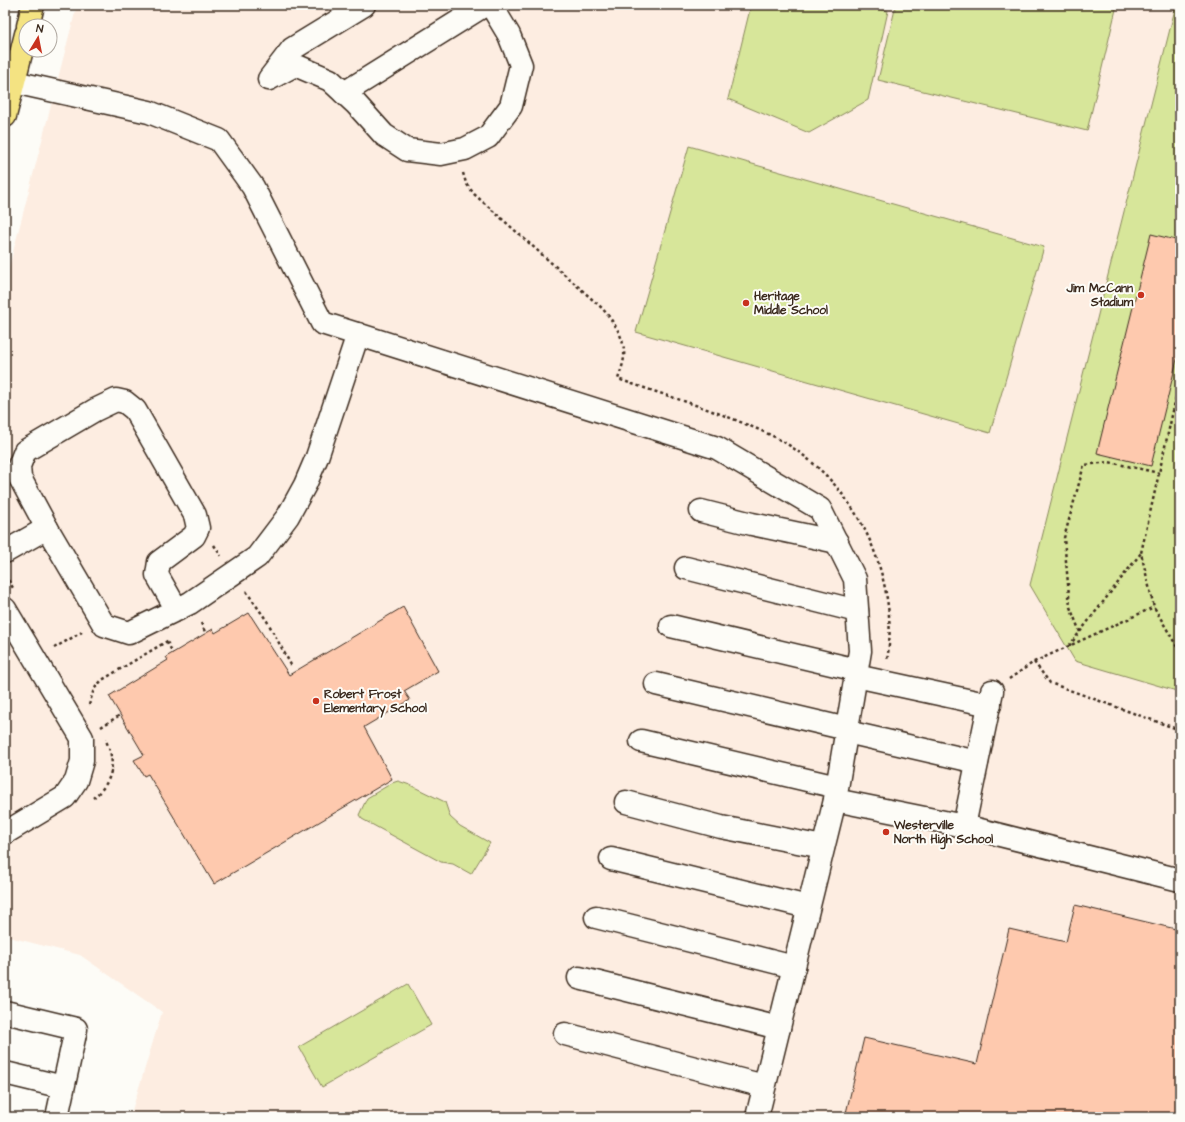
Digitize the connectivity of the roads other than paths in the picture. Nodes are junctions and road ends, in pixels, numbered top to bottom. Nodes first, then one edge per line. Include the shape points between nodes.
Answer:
1 (34, 5) edge
2 (364, 5) edge
3 (486, 5) edge
4 (491, 5) edge
5 (30, 18) edge
6 (18, 56) edge
7 (9, 81) edge
8 (344, 93) junction
9 (5, 116) edge
10 (358, 334) junction
11 (701, 511) dead end
12 (47, 528) junction
13 (836, 542) junction
14 (5, 552) edge
15 (686, 568) dead end
16 (5, 609) edge
17 (177, 610) junction
18 (857, 611) junction
19 (671, 626) dead end
20 (856, 673) junction
21 (656, 684) dead end
22 (847, 730) junction
23 (641, 741) dead end
24 (977, 762) junction
25 (836, 793) junction
26 (626, 802) dead end
27 (964, 826) junction
28 (5, 833) edge
29 (823, 847) junction
30 (611, 859) dead end
31 (1180, 880) edge
32 (808, 907) junction
33 (596, 917) dead end
34 (794, 967) junction
35 (579, 978) dead end
36 (5, 1012) edge
37 (779, 1028) junction
38 (565, 1034) dead end
39 (5, 1073) edge
40 (764, 1086) junction
41 (63, 1087) junction
42 (57, 1117) edge
43 (757, 1117) edge

1 - 5 main road
2 - 8 lane via 292,48 270,79 295,65 330,80
3 - 8 lane
4 - 8 lane via 509,35 521,64 511,106 488,137 465,149 441,154 407,150 384,135
6 - 7 main road
7 - 9 main road
7 - 10 lane via 149,112 218,140 253,187 322,323
10 - 13 lane via 717,448 820,509
10 - 17 lane via 318,457 288,516 257,557
11 - 13 lane
12 - 14 lane
12 - 17 lane via 104,624 129,633
12 - 17 lane via 20,478 18,466 25,451 95,410 116,400 125,402 136,410 194,515 198,528 194,536 158,562 157,574
13 - 18 lane via 855,578
15 - 18 lane
16 - 28 lane via 82,738 82,761 76,781 65,797
18 - 20 lane via 860,651
19 - 20 lane
20 - 22 lane
20 - 24 lane via 991,698
21 - 22 lane
22 - 24 lane
22 - 25 lane
23 - 25 lane
24 - 27 lane
25 - 27 lane
25 - 29 lane
26 - 29 lane via 721,827
27 - 31 lane
29 - 32 lane
30 - 32 lane
32 - 34 lane
33 - 34 lane
34 - 37 lane
35 - 37 lane
36 - 41 lane via 76,1029
37 - 40 lane
38 - 40 lane
39 - 41 lane
40 - 43 lane
41 - 42 lane

